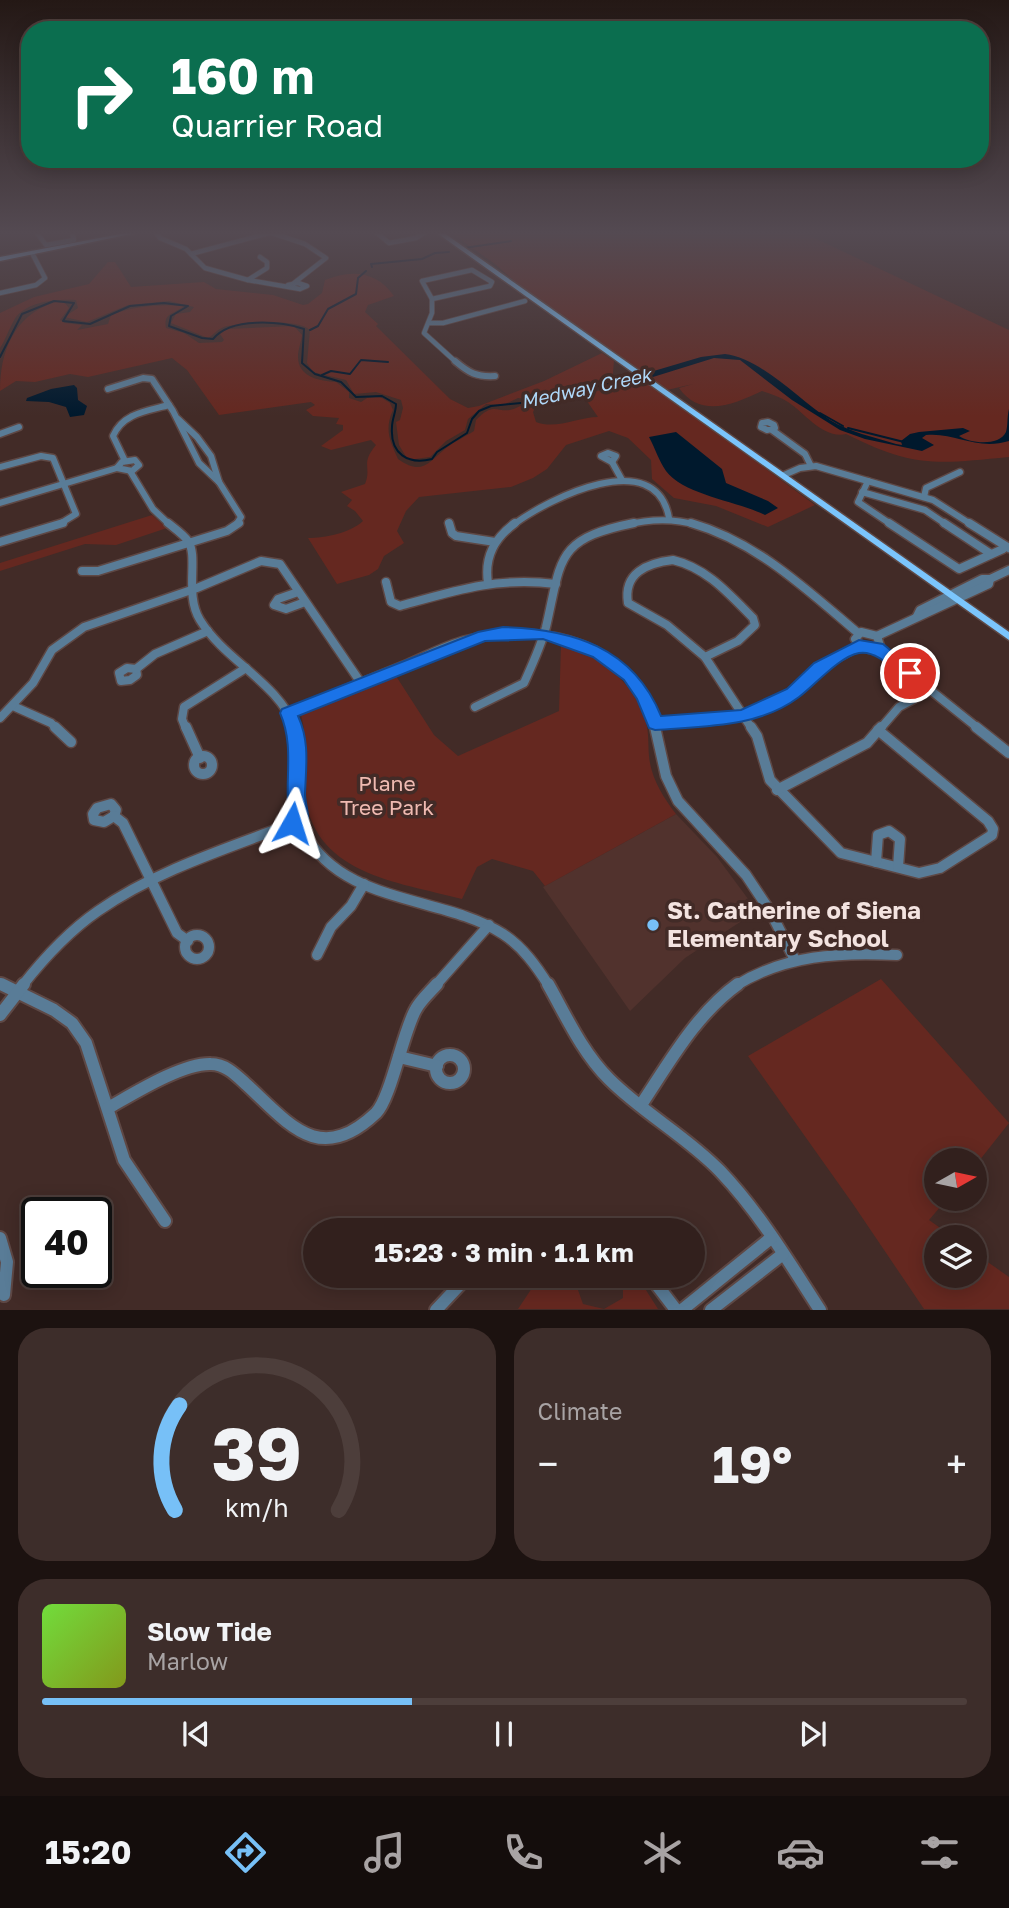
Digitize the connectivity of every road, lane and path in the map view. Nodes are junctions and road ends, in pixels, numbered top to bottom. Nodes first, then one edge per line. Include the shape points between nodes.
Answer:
1 (430, 294) edge
2 (453, 294) edge
3 (526, 294) edge
4 (431, 299) junction
5 (533, 299) junction
6 (430, 322) junction
7 (495, 376) dead end
8 (108, 389) dead end
9 (169, 405) junction
10 (178, 419) junction
11 (19, 427) dead end
12 (772, 430) dead end
13 (0, 433) edge
14 (125, 461) junction
15 (762, 461) junction
16 (612, 462) dead end
17 (0, 467) edge
18 (811, 467) junction
19 (117, 468) junction
20 (130, 471) junction
21 (960, 472) dead end
22 (784, 475) junction
23 (622, 480) junction
24 (868, 481) junction
25 (219, 482) junction
26 (64, 484) junction
27 (862, 492) junction
28 (809, 494) junction
29 (924, 497) junction
30 (0, 503) edge
31 (669, 518) junction
32 (449, 522) dead end
33 (0, 542) edge
34 (190, 542) junction
35 (495, 542) junction
36 (1006, 548) edge
37 (991, 554) junction
38 (959, 569) junction
39 (1009, 570) edge
40 (82, 571) dead end
41 (951, 573) dead end
42 (386, 582) dead end
43 (488, 583) junction
44 (556, 584) junction
45 (190, 590) junction
46 (298, 592) junction
47 (953, 597) junction
48 (305, 602) junction
49 (208, 631) junction
50 (858, 633) junction
51 (544, 634) junction
52 (877, 636) junction
53 (1009, 637) edge
54 (859, 646) junction
55 (878, 648) junction
56 (705, 657) junction
57 (246, 668) junction
58 (136, 669) dead end
59 (361, 684) junction
60 (931, 690) junction
61 (13, 706) junction
62 (475, 706) dead end
63 (288, 713) junction
64 (744, 716) junction
65 (0, 718) edge
66 (655, 723) junction
67 (878, 730) junction
68 (71, 742) dead end
69 (1009, 753) edge
70 (200, 758) dead end
71 (777, 790) junction
72 (114, 816) dead end
73 (299, 821) junction
74 (876, 862) junction
75 (898, 867) junction
76 (152, 881) junction
77 (364, 884) junction
78 (489, 925) junction
79 (188, 941) dead end
80 (317, 955) dead end
81 (897, 955) dead end
82 (795, 960) junction
83 (0, 984) edge
84 (18, 993) junction
85 (0, 1015) edge
86 (399, 1057) junction
87 (437, 1066) dead end
88 (641, 1105) junction
89 (108, 1108) junction
90 (165, 1221) dead end
91 (0, 1238) edge
92 (771, 1238) junction
93 (783, 1254) junction
94 (457, 1288) edge
95 (659, 1288) edge
96 (4, 1295) dead end
97 (436, 1310) edge
98 (676, 1310) edge
99 (682, 1310) edge
100 (711, 1310) edge
101 (820, 1310) edge

1 - 4 street
2 - 4 street
3 - 5 main road
4 - 6 street
5 - 6 street via 443,323
5 - 15 main road
6 - 7 street via 425,335 470,374
8 - 9 street via 148,378
9 - 10 street
9 - 14 street via 117,425 113,436
10 - 25 street via 194,454
10 - 25 street via 211,456
11 - 13 street
12 - 18 street via 805,454
14 - 19 street
14 - 20 street via 139,463
15 - 22 main road
15 - 28 main road
16 - 23 street
17 - 26 street via 51,456
18 - 22 street
18 - 24 street
19 - 20 street
19 - 26 street
20 - 34 street via 153,509
21 - 29 street via 926,488
22 - 28 main road
23 - 31 street via 644,482 660,493
23 - 35 street via 555,500 521,517
24 - 27 street
24 - 29 street
25 - 34 street via 240,522 227,531
26 - 30 street
26 - 33 street via 74,517
27 - 37 street via 925,510
27 - 38 street via 858,502
28 - 47 main road
29 - 36 street
31 - 44 street via 631,522 579,541 561,561
31 - 50 street via 706,525 743,541
32 - 35 street via 456,536
34 - 40 street via 98,571
34 - 45 street
35 - 43 street via 485,569
36 - 37 street
37 - 38 street
38 - 41 street
39 - 47 street via 990,579 989,584
42 - 43 street via 391,602 400,606
43 - 44 street
44 - 51 street
45 - 46 street via 269,560 280,564
45 - 49 street via 198,617
45 - 61 street via 73,633 52,650
46 - 48 street
46 - 48 street via 278,599 274,606 286,609
47 - 52 street via 926,615
47 - 53 main road
48 - 59 street
49 - 57 street
49 - 58 street via 155,654
50 - 52 street
50 - 54 street
51 - 59 street via 483,635
51 - 62 street via 524,683
51 - 66 street via 585,646 621,668 645,697
52 - 55 street
54 - 55 street
54 - 64 street via 820,668 793,693
55 - 60 street
56 - 56 street via 667,625 628,603 628,582 636,573 648,565 683,561 697,566 753,618 755,625 738,641
56 - 64 street
57 - 63 street via 280,699
57 - 70 street via 184,707 182,719
59 - 63 street
60 - 67 street via 899,707
60 - 69 street
61 - 65 street
61 - 68 street via 51,723
63 - 73 street via 299,752
64 - 66 street
64 - 71 street via 757,736
66 - 82 street via 670,788 746,875
67 - 71 street via 867,743
67 - 75 street via 993,829 992,835 940,868 919,873
71 - 74 street via 841,853
72 - 76 street via 123,823
73 - 76 street
73 - 77 street via 311,843 334,866
74 - 75 street
74 - 75 street via 878,835 889,831 900,839
76 - 79 street via 177,933
76 - 84 street via 116,899 84,923
77 - 78 street
77 - 80 street
78 - 86 street via 415,1008
78 - 88 street via 527,956 607,1077
81 - 82 street via 846,953
82 - 88 street via 736,986 703,1019
83 - 84 street
84 - 85 street
84 - 89 street via 72,1024 86,1042
86 - 87 street
86 - 89 street via 379,1110 360,1127 335,1138 311,1138 291,1126 230,1070 211,1064 152,1083
88 - 92 street via 706,1157
89 - 90 street via 124,1160
91 - 96 street via 8,1262
92 - 93 street
92 - 99 street
93 - 100 street
93 - 101 street
94 - 97 street
95 - 98 street

